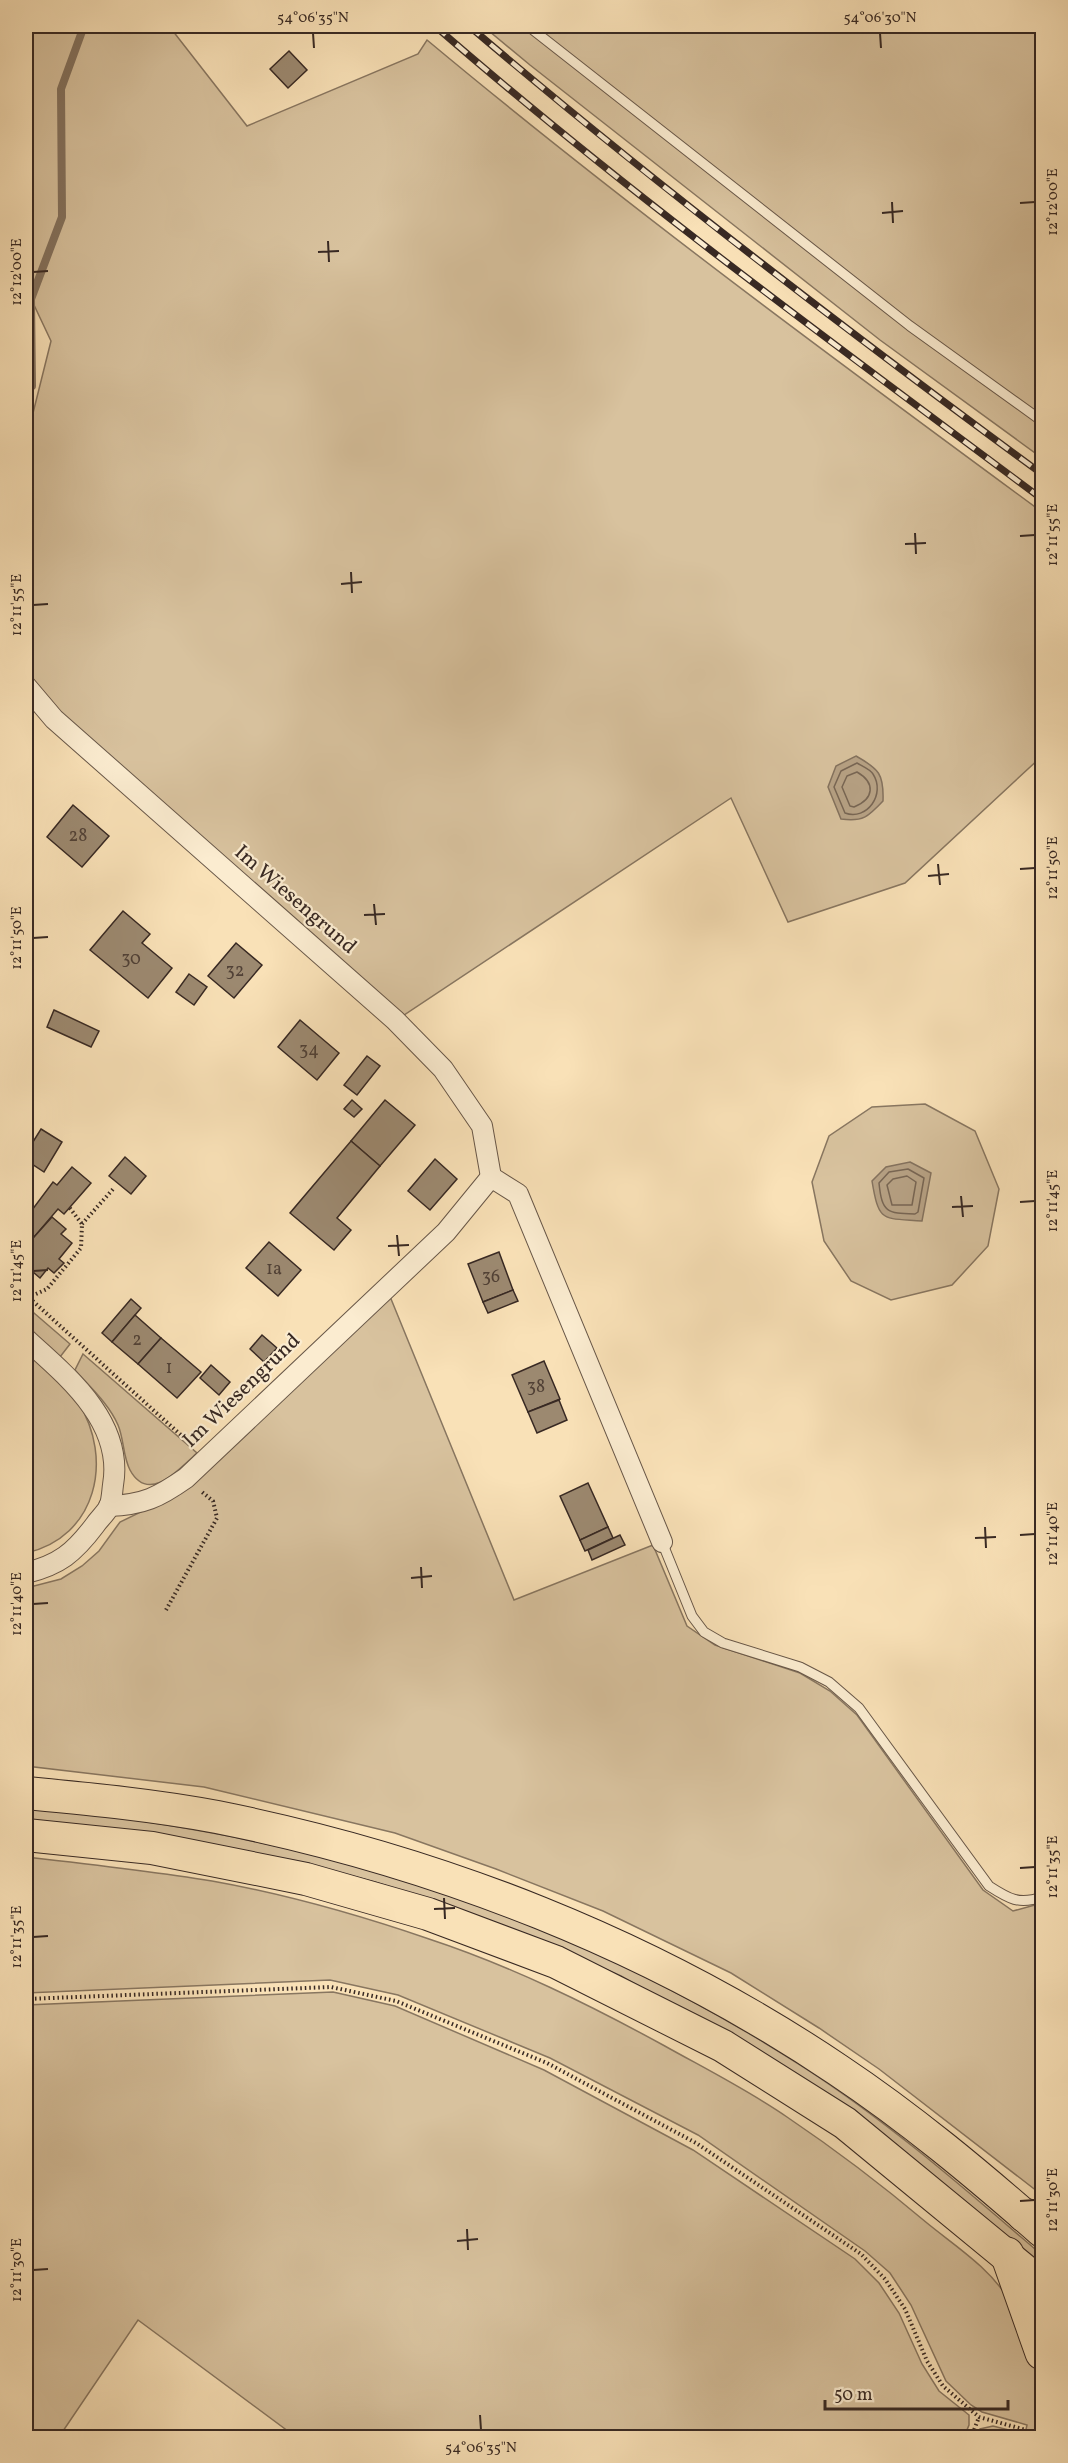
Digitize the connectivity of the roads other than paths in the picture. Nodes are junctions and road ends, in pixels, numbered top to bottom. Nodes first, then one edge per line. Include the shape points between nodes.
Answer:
1 (528, 26) edge
2 (1042, 420) edge
3 (26, 686) edge
4 (491, 1177) junction
5 (26, 1339) edge
6 (109, 1506) junction
7 (662, 1542) joint
8 (26, 1573) edge
9 (26, 1793) edge
10 (26, 1835) edge
11 (1042, 1897) edge
12 (1036, 2221) edge
13 (1006, 2254) junction
14 (1042, 2285) edge
15 (1042, 2353) edge

1 - 2 lane via 910,326
3 - 4 street, Im Wiesengrund via 54,719 396,1020 442,1069 482,1125
4 - 6 street, Im Wiesengrund via 446,1232 186,1478 159,1497
4 - 7 street via 518,1194
5 - 6 street via 72,1381 105,1428 116,1469
6 - 8 street via 83,1542 65,1558
7 - 11 lane via 692,1616 704,1632 723,1643 800,1667 829,1683 859,1708 989,1886 1010,1900
9 - 12 highway via 204,1815 309,1838 416,1868 588,1933 705,1991 838,2070
10 - 13 highway via 152,1848 306,1880 428,1914 556,1962 723,2046 845,2123
13 - 14 highway
13 - 15 highway

